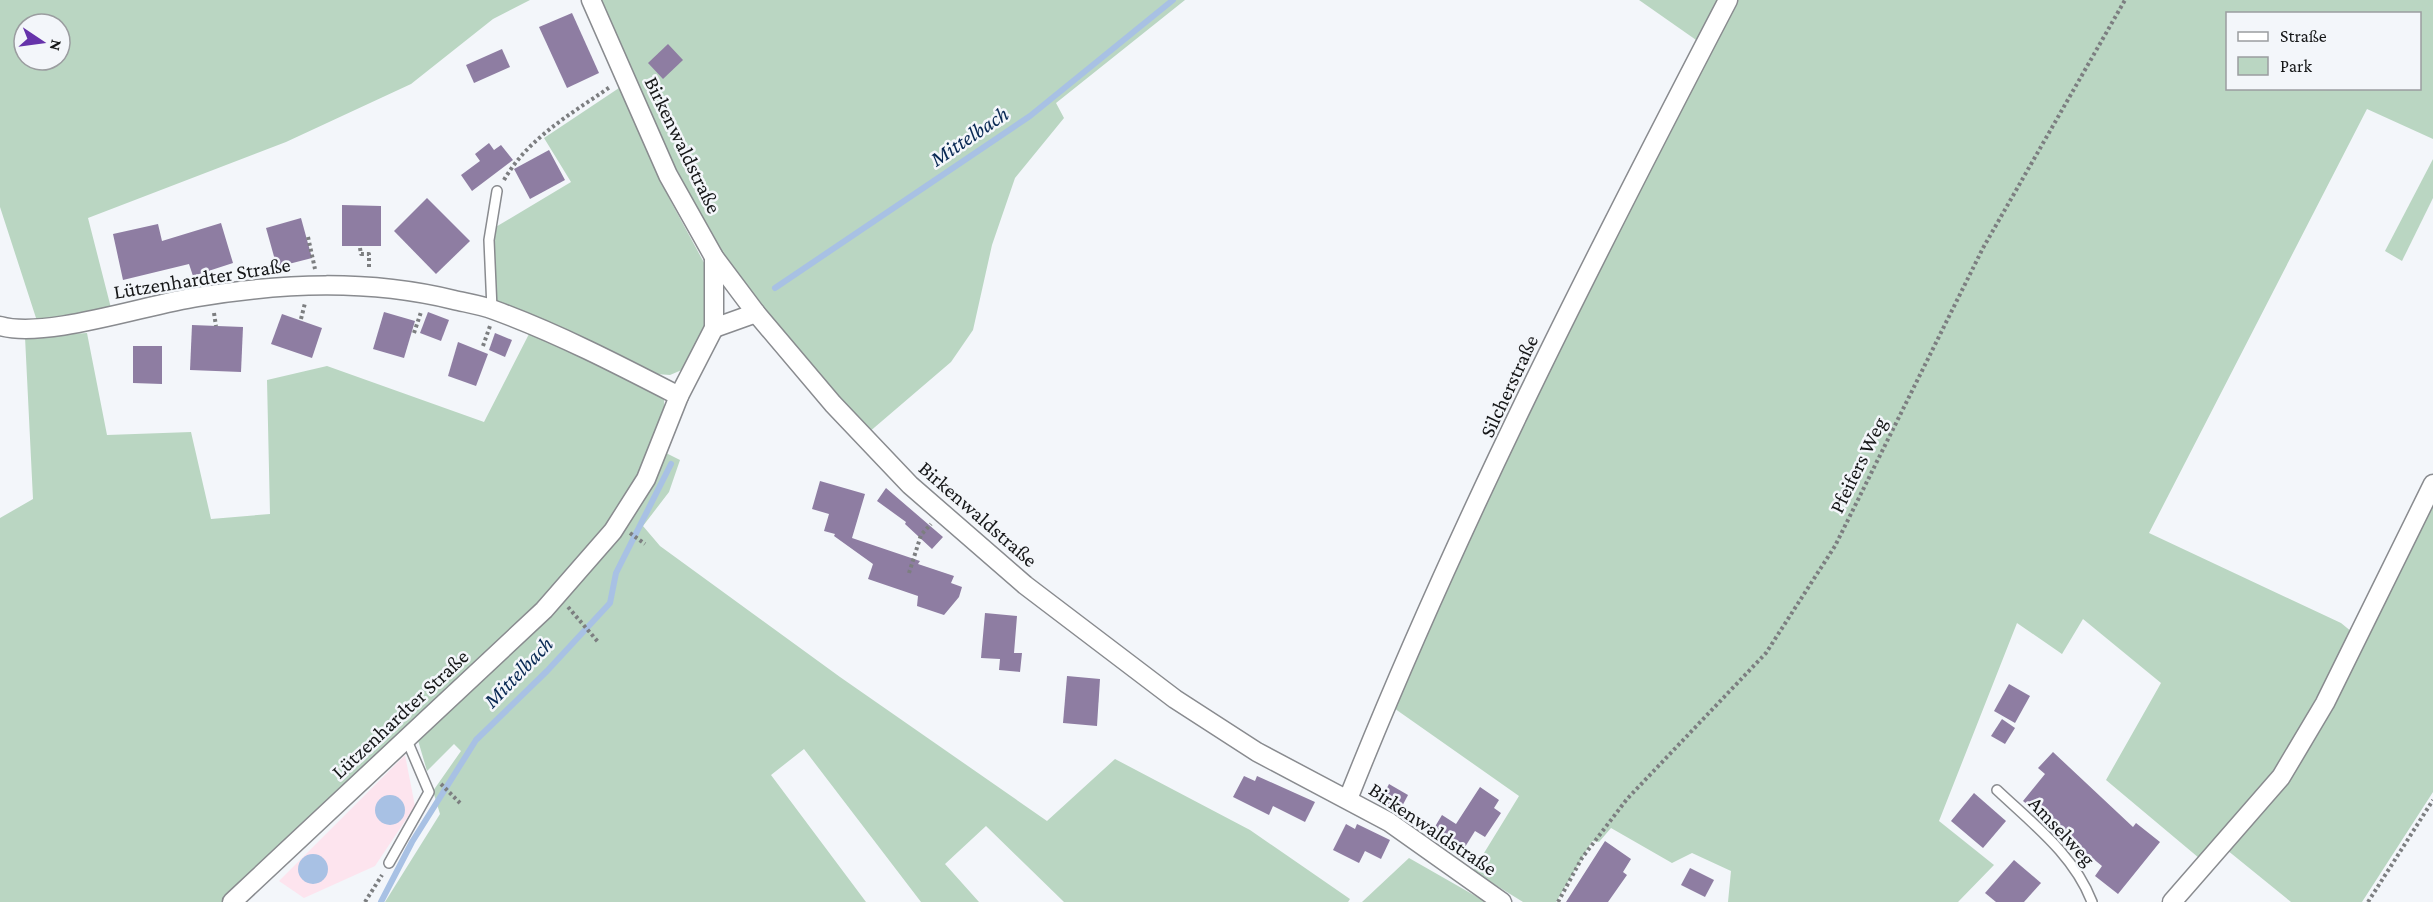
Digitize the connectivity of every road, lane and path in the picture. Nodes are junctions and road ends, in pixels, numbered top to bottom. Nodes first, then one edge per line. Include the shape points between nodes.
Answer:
1 (591, 0) edge
2 (1728, 0) edge
3 (2125, 0) edge
4 (625, 77) junction
5 (497, 191) joint
6 (308, 237) dead end
7 (360, 248) dead end
8 (714, 257) junction
9 (319, 285) junction
10 (370, 286) junction
11 (492, 309) junction
12 (756, 313) junction
13 (0, 326) edge
14 (714, 328) junction
15 (679, 396) junction
16 (2433, 484) edge
17 (941, 512) junction
18 (629, 532) dead end
19 (645, 544) dead end
20 (909, 573) dead end
21 (580, 623) dead end
22 (599, 643) dead end
23 (406, 738) junction
24 (436, 779) dead end
25 (1997, 790) dead end
26 (1348, 799) junction
27 (2433, 800) edge
28 (460, 803) dead end
29 (389, 863) joint
30 (1491, 899) edge
31 (232, 902) edge
32 (365, 902) edge
33 (1558, 902) edge
34 (2092, 902) edge
35 (2172, 902) edge
36 (2368, 902) edge

1 - 4 street, Birkenwaldstraße
2 - 26 street, Silcherstraße via 1579,292 1398,673
3 - 33 path, Pfeifers Weg via 1983,248 1835,546 1766,653 1626,799 1582,858
4 - 5 path via 549,129 516,158
4 - 8 street, Birkenwaldstraße via 668,175
5 - 11 lane via 489,240
6 - 9 path
7 - 10 path via 361,254 369,254
8 - 12 street, Birkenwaldstraße
8 - 14 street, Lützenhardter Straße
9 - 10 street, Lützenhardter Straße
9 - 13 street, Lützenhardter Straße via 242,290 36,330
10 - 11 street, Lützenhardter Straße
11 - 15 street, Lützenhardter Straße
12 - 14 street
12 - 17 street, Birkenwaldstraße via 841,412
14 - 15 street, Lützenhardter Straße
15 - 23 street, Lützenhardter Straße via 646,479 613,531 544,610
16 - 35 street via 2325,703 2281,777
17 - 20 path via 921,535
17 - 26 street, Birkenwaldstraße via 1026,585 1175,699 1257,752
18 - 19 path
21 - 22 path
23 - 29 lane via 429,792
23 - 31 street, Lützenhardter Straße
24 - 28 path
25 - 34 lane, Amselweg via 2068,859 2083,878
26 - 30 street, Birkenwaldstraße via 1389,822
27 - 36 path
29 - 32 path

